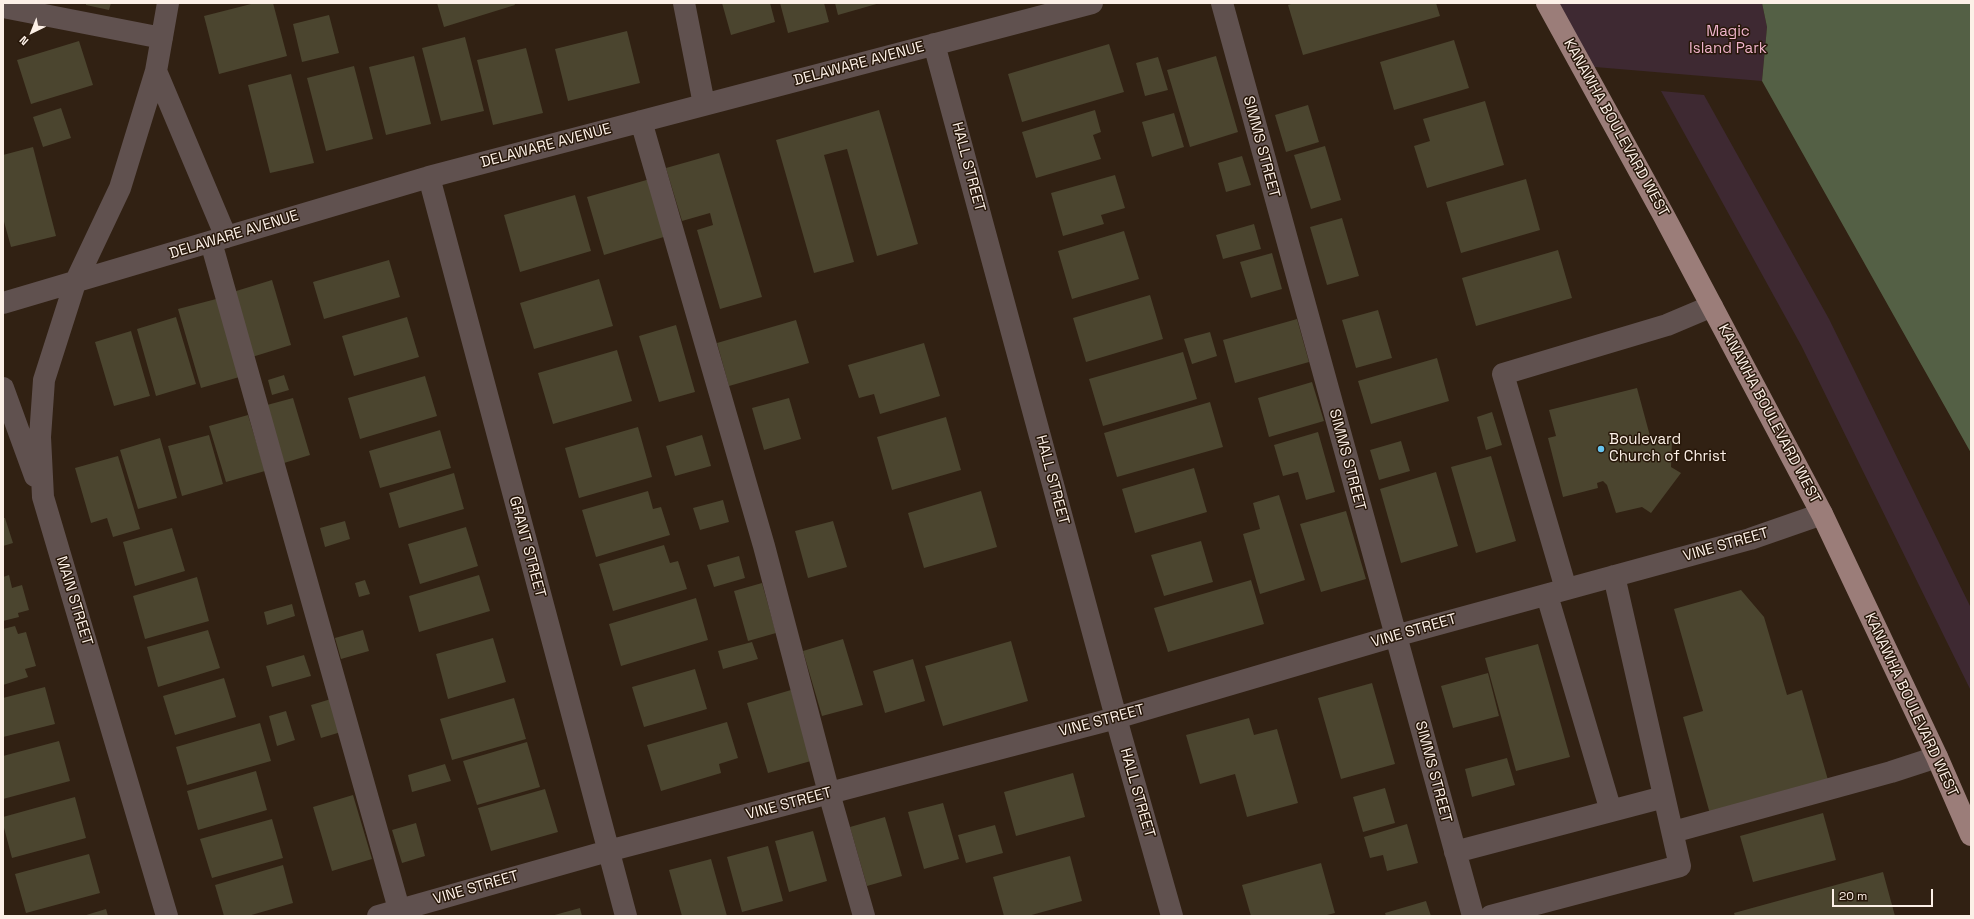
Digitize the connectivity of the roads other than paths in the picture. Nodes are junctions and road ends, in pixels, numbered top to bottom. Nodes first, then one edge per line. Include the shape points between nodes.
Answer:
1 (168, 3) edge
2 (684, 3) edge
3 (1092, 3) edge
4 (1222, 3) edge
5 (1547, 3) edge
6 (3, 7) edge
7 (162, 38) junction
8 (934, 44) junction
9 (156, 71) junction
10 (704, 104) junction
11 (641, 121) junction
12 (429, 177) junction
13 (219, 240) junction
14 (75, 283) junction
15 (3, 303) edge
16 (1712, 306) junction
17 (3, 388) edge
18 (43, 497) junction
19 (1822, 514) junction
20 (1614, 576) junction
21 (1556, 592) junction
22 (1395, 636) junction
23 (1116, 718) junction
24 (1937, 757) junction
25 (829, 793) junction
26 (1664, 797) junction
27 (1611, 811) junction
28 (1673, 832) junction
29 (1971, 835) edge
30 (608, 851) junction
31 (1455, 852) junction
32 (400, 913) edge
33 (167, 916) edge
34 (378, 916) edge
35 (626, 916) edge
36 (864, 916) edge
37 (1172, 916) edge
38 (1473, 916) edge
39 (1490, 916) edge

1 - 7 street, MAIN STREET
2 - 10 street
3 - 8 street, DELAWARE AVENUE
4 - 22 street, SIMMS STREET
5 - 16 main road, KANAWHA BOULEVARD WEST
6 - 7 street
7 - 9 street, MAIN STREET
8 - 10 street, DELAWARE AVENUE
8 - 23 street, HALL STREET
9 - 13 street
9 - 14 street, MAIN STREET via 120,188
10 - 11 street, DELAWARE AVENUE
11 - 12 street, DELAWARE AVENUE
11 - 25 street via 764,546
12 - 13 street, DELAWARE AVENUE
12 - 30 street, GRANT STREET
13 - 14 street, DELAWARE AVENUE
13 - 32 street
14 - 15 street, DELAWARE AVENUE
14 - 18 street, MAIN STREET via 44,380 40,437
16 - 19 main road, KANAWHA BOULEVARD WEST
16 - 21 street via 1667,325 1503,374
17 - 18 street
18 - 33 street, MAIN STREET
19 - 20 street, VINE STREET via 1750,539
19 - 24 main road, KANAWHA BOULEVARD WEST
20 - 21 street, VINE STREET
20 - 26 street
21 - 22 street, VINE STREET
21 - 27 street
22 - 23 street, VINE STREET
22 - 31 street, SIMMS STREET
23 - 25 street, VINE STREET
23 - 37 street, HALL STREET
24 - 28 street
24 - 29 main road, KANAWHA BOULEVARD WEST
25 - 30 street, VINE STREET
25 - 36 street
26 - 27 street
26 - 28 street
27 - 31 street
28 - 39 street via 1680,866
30 - 32 street, VINE STREET
30 - 35 street, GRANT STREET
31 - 38 street, SIMMS STREET
32 - 34 street, VINE STREET

